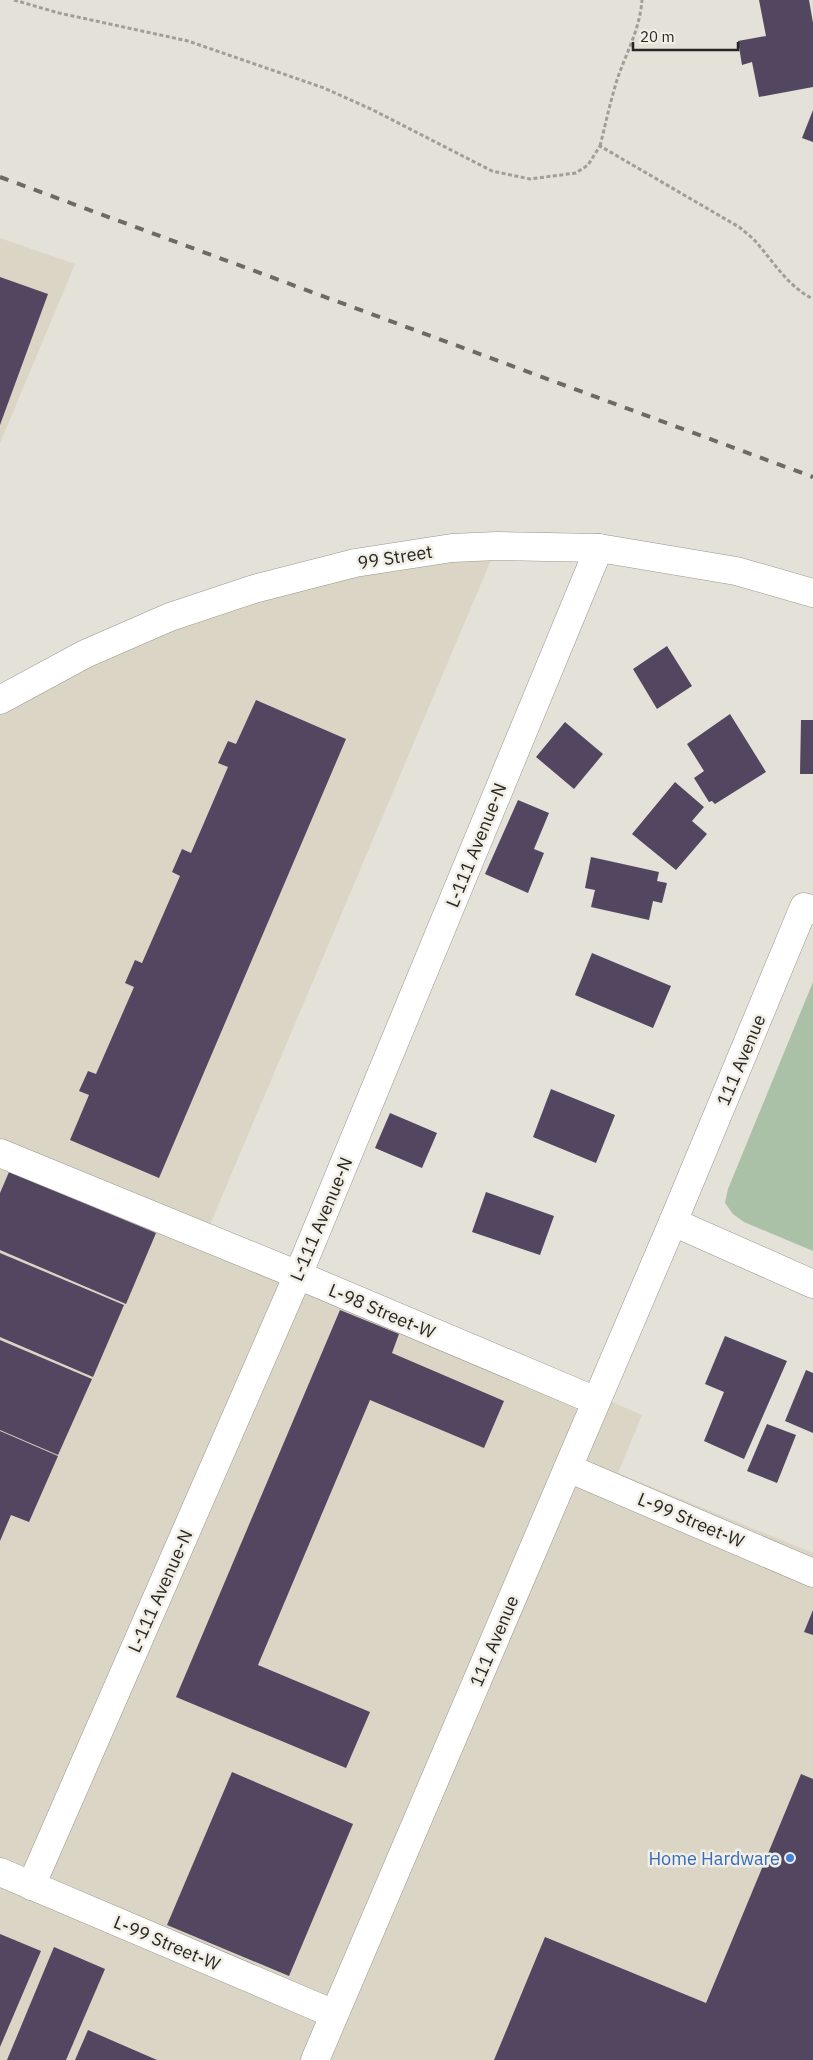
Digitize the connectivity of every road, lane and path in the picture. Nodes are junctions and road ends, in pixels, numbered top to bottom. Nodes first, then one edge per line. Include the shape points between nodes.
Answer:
1 (14, 0) edge
2 (642, 0) edge
3 (600, 146) junction
4 (813, 299) edge
5 (599, 548) junction
6 (813, 593) edge
7 (0, 700) edge
8 (813, 910) edge
9 (0, 1153) edge
10 (673, 1222) junction
11 (298, 1275) junction
12 (813, 1284) edge
13 (596, 1401) junction
14 (568, 1468) junction
15 (813, 1573) edge
16 (0, 1872) edge
17 (31, 1886) junction
18 (334, 2014) junction
19 (315, 2060) edge

1 - 3 path via 59,13 188,40 315,85 373,110 492,171 530,179 576,173 588,165
2 - 3 path via 636,34 617,82
3 - 4 path via 739,227 756,241 778,272 802,294
5 - 6 street, 99 Street via 736,571
5 - 7 street, 99 Street via 452,548 346,566 254,589 170,617 85,654
5 - 11 street, L-111 Avenue-N
8 - 10 street, 111 Avenue via 804,907
9 - 11 street, L-98 Street-W
10 - 12 street
10 - 13 street, 111 Avenue
11 - 13 street, L-98 Street-W
11 - 17 street, L-111 Avenue-N
13 - 14 street, 111 Avenue
14 - 15 street, L-99 Street-W
14 - 18 street, 111 Avenue
16 - 17 street, L-99 Street-W
17 - 18 street, L-99 Street-W
18 - 19 street, 111 Avenue

